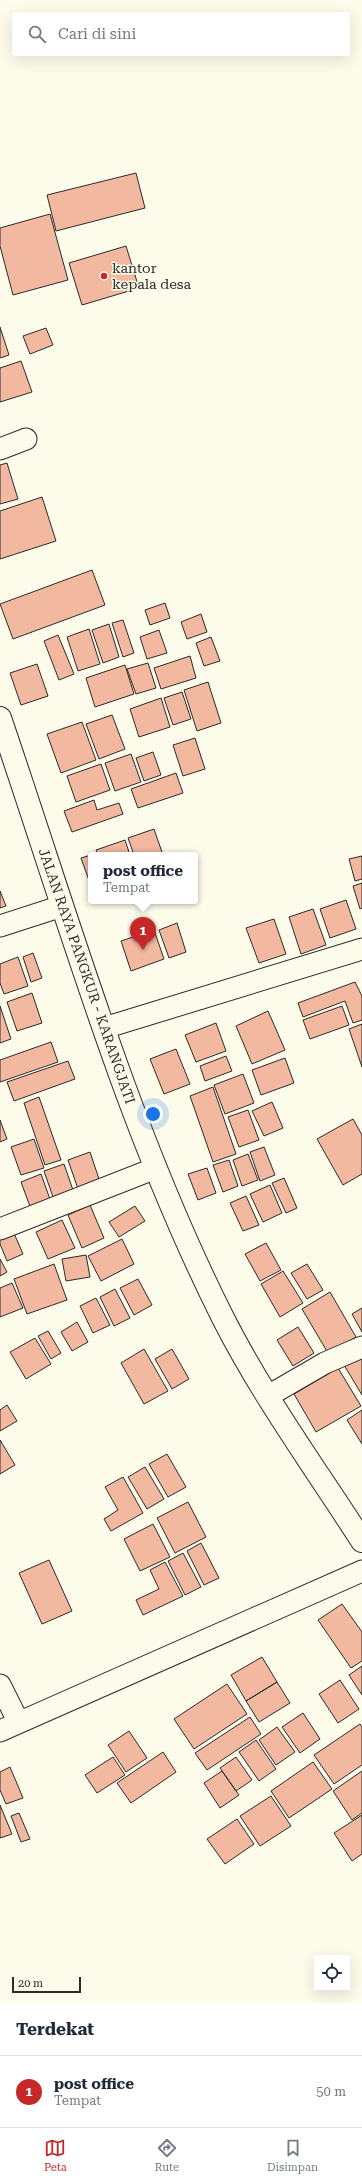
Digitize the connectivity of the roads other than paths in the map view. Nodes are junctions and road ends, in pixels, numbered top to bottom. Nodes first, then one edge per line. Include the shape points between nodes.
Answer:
1 (26, 439) dead end
2 (0, 449) edge
3 (0, 718) edge
4 (62, 906) junction
5 (0, 926) edge
6 (362, 949) edge
7 (104, 1028) junction
8 (156, 1168) junction
9 (0, 1229) edge
10 (362, 1347) edge
11 (268, 1396) junction
12 (362, 1541) edge
13 (362, 1571) edge
14 (0, 1685) edge
15 (18, 1721) junction
16 (0, 1731) edge

1 - 2 street
3 - 4 main road, JALAN RAYA PANGKUR - KARANGJATI
4 - 5 street
4 - 7 main road, JALAN RAYA PANGKUR - KARANGJATI
6 - 7 street
7 - 8 main road, JALAN RAYA PANGKUR - KARANGJATI via 113,1058
8 - 9 street
8 - 11 main road, JALAN RAYA PANGKUR - KARANGJATI via 224,1319
10 - 11 street via 325,1363
11 - 12 main road, JALAN RAYA PANGKUR - KARANGJATI
13 - 15 street
14 - 15 street
15 - 16 street

